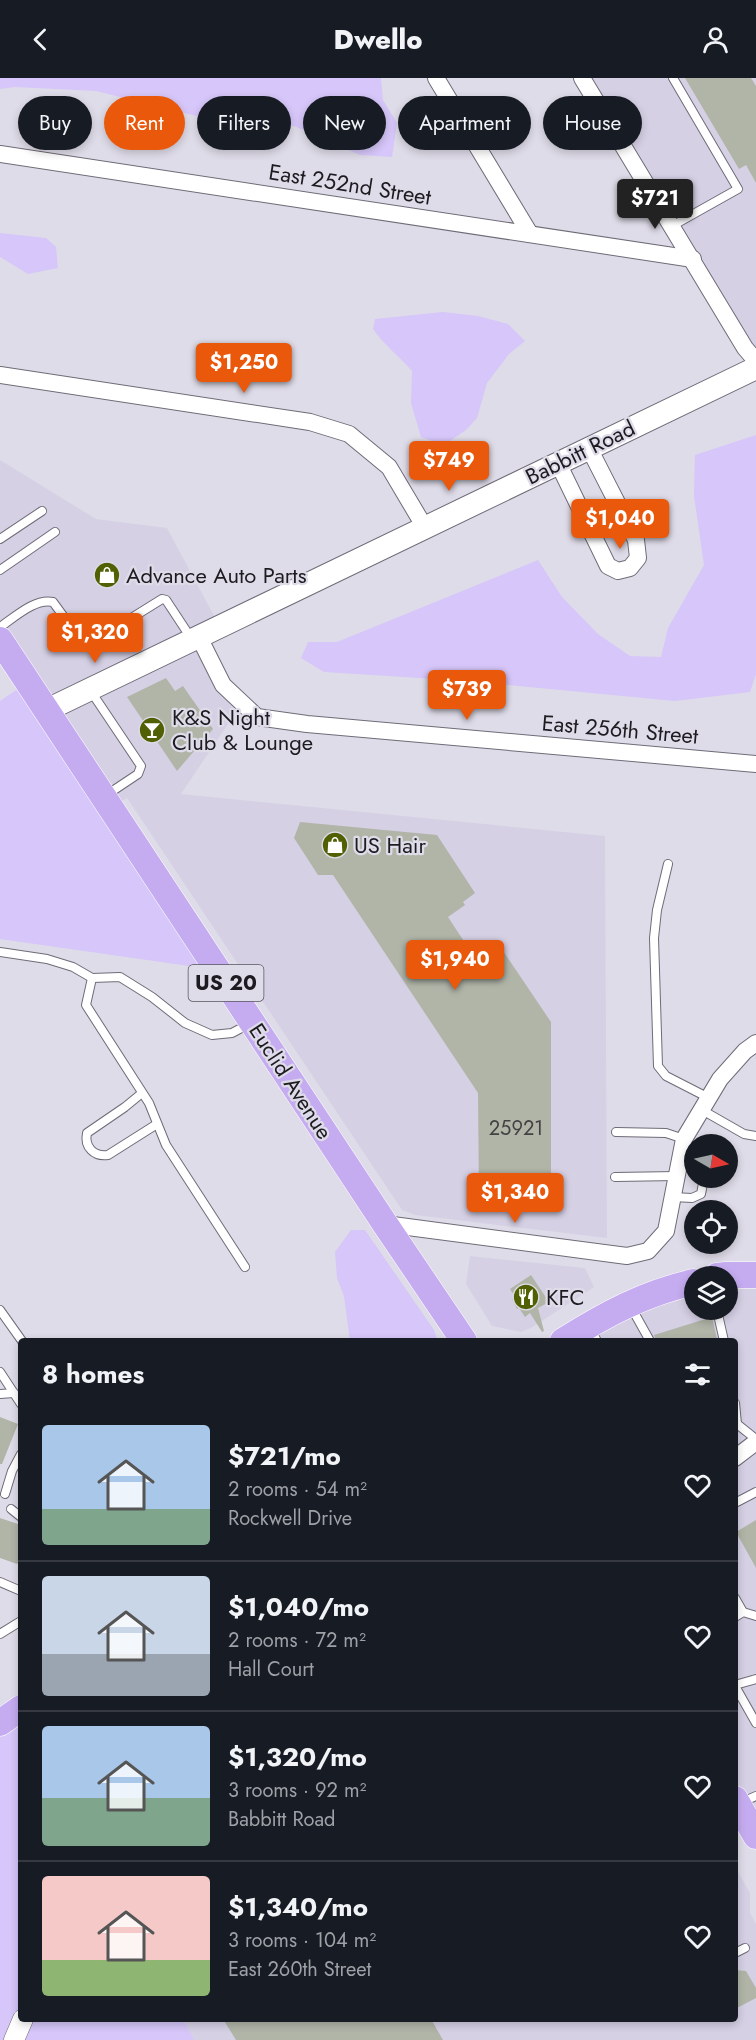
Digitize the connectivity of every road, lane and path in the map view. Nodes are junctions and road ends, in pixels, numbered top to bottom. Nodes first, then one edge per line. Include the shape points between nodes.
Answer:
1 (436, 78) edge
2 (582, 78) edge
3 (673, 78) edge
4 (0, 154) edge
5 (672, 226) junction
6 (530, 234) junction
7 (693, 259) junction
8 (756, 361) edge
9 (756, 368) edge
10 (0, 375) edge
11 (589, 448) junction
12 (558, 463) junction
13 (42, 511) dead end
14 (424, 526) junction
15 (55, 532) dead end
16 (0, 539) edge
17 (0, 570) edge
18 (0, 627) edge
19 (196, 638) junction
20 (0, 640) edge
21 (90, 689) junction
22 (47, 710) junction
23 (756, 764) edge
24 (104, 797) junction
25 (668, 864) dead end
26 (0, 952) edge
27 (92, 978) junction
28 (252, 1022) junction
29 (756, 1043) edge
30 (142, 1093) junction
31 (705, 1104) junction
32 (157, 1124) junction
33 (616, 1132) dead end
34 (692, 1134) edge
35 (756, 1136) edge
36 (684, 1142) edge
37 (684, 1154) edge
38 (677, 1176) junction
39 (615, 1177) dead end
40 (702, 1188) edge
41 (673, 1197) junction
42 (385, 1224) junction
43 (245, 1267) dead end
44 (738, 1275) edge
45 (756, 1275) edge
46 (684, 1284) edge
47 (630, 1304) junction
48 (0, 1310) edge
49 (719, 1320) edge
50 (593, 1333) edge
51 (20, 1338) edge
52 (463, 1338) edge
53 (574, 1338) edge
54 (648, 1338) edge
55 (723, 1338) edge
56 (0, 1372) edge
57 (0, 1394) edge
58 (14, 1394) junction
59 (18, 1400) edge
60 (738, 1426) edge
61 (756, 1441) edge
62 (738, 1456) edge
63 (18, 1460) edge
64 (756, 1492) edge
65 (5, 1494) dead end
66 (738, 1501) edge
67 (11, 1509) dead end
68 (18, 1515) edge
69 (0, 1582) edge
70 (18, 1590) edge
71 (739, 1614) edge
72 (756, 1616) edge
73 (18, 1623) edge
74 (2, 1631) edge
75 (756, 1679) edge
76 (738, 1685) edge
77 (738, 1691) edge
78 (18, 1710) edge
79 (0, 1723) edge
80 (756, 1723) edge
81 (743, 1800) edge
82 (756, 1835) edge
83 (745, 1948) dead end
84 (738, 1952) edge
85 (22, 2022) edge
86 (14, 2040) edge

1 - 6 street
2 - 5 street
3 - 5 lane via 738,189
4 - 6 street, East 252nd Street
5 - 7 street
6 - 7 street, East 252nd Street
7 - 8 street
9 - 11 main road, Babbitt Road
10 - 14 street via 310,422 349,434 389,468
11 - 12 main road, Babbitt Road
11 - 12 street via 636,540 638,558 630,568 618,571 608,566
12 - 14 main road, Babbitt Road
13 - 16 lane
14 - 19 main road, Babbitt Road
15 - 17 lane
18 - 19 lane via 35,604 53,602 80,639 93,642 162,599
19 - 21 main road, Babbitt Road
19 - 23 street, East 256th Street via 223,684 257,717
20 - 22 main road, Euclid Avenue / US 20
21 - 22 main road, Babbitt Road
21 - 24 lane via 141,766 138,774
22 - 24 main road, Euclid Avenue / US 20
24 - 28 main road, Euclid Avenue / US 20
25 - 31 lane via 654,938 658,1066
26 - 27 lane via 47,959 74,967
27 - 28 lane via 120,977 186,1023 212,1035 232,1033
27 - 30 lane via 86,1005
28 - 42 main road, Euclid Avenue / US 20
29 - 31 street via 720,1079
30 - 32 lane
30 - 32 lane via 87,1133 87,1144 93,1152 108,1155
31 - 34 street
31 - 35 lane via 744,1134
32 - 43 lane via 166,1145
33 - 36 lane via 666,1133
37 - 38 street
38 - 39 lane
38 - 41 street
40 - 41 lane via 701,1194 692,1198
41 - 42 street via 666,1231 648,1251 627,1256
42 - 52 main road, Euclid Avenue / US 20
44 - 45 main road
46 - 47 main road
47 - 50 main road via 606,1314
47 - 54 lane
48 - 51 lane
49 - 55 lane
50 - 53 main road
56 - 58 lane
57 - 58 lane
58 - 59 lane
60 - 61 lane
61 - 62 street
63 - 65 lane
64 - 66 lane
67 - 68 lane
69 - 70 lane
71 - 72 lane
73 - 74 lane
75 - 76 lane
77 - 80 lane
78 - 79 main road
81 - 82 main road
83 - 84 lane
85 - 86 street

